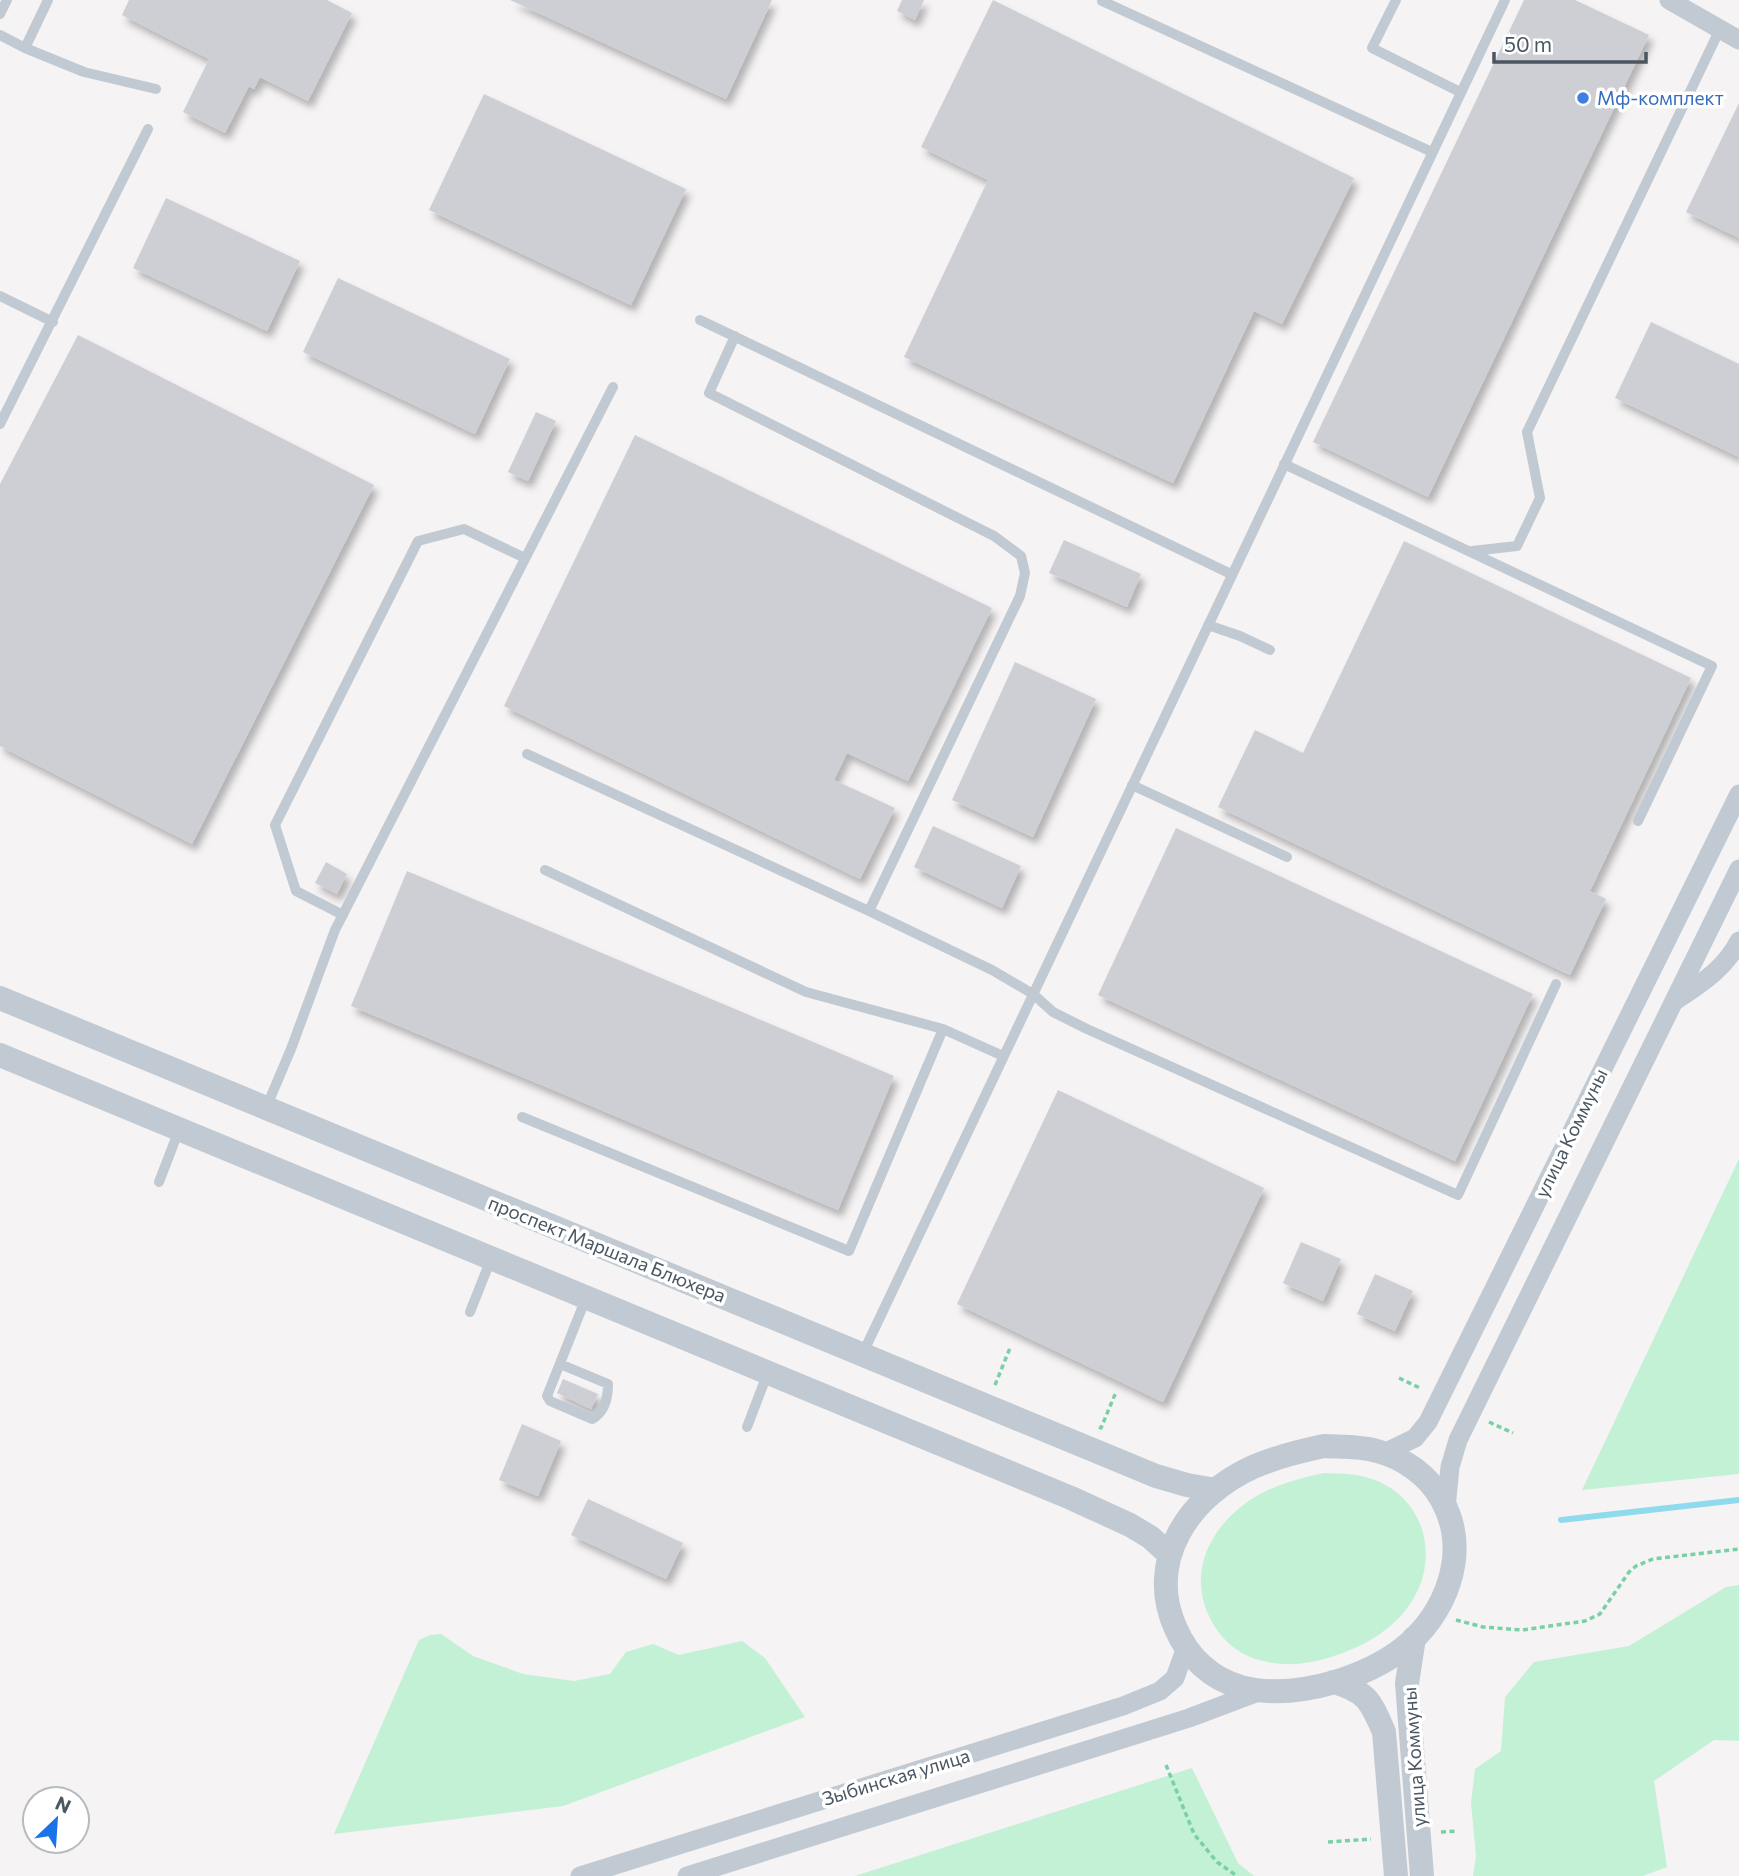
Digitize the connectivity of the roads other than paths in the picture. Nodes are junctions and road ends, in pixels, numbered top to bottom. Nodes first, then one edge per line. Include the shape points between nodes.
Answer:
1 (7, 0) edge
2 (48, 0) edge
3 (1396, 0) edge
4 (1505, 0) edge
5 (1669, 0) edge
6 (1102, 1) edge
7 (0, 14) edge
8 (1720, 29) junction
9 (0, 35) edge
10 (1739, 40) edge
11 (25, 48) junction
12 (156, 89) dead end
13 (1460, 92) junction
14 (148, 129) dead end
15 (1432, 152) junction
16 (0, 296) edge
17 (700, 320) dead end
18 (53, 322) junction
19 (735, 337) junction
20 (613, 387) dead end
21 (0, 424) edge
22 (1284, 464) junction
23 (1472, 551) junction
24 (525, 558) junction
25 (1231, 574) junction
26 (1208, 625) junction
27 (1270, 650) dead end
28 (527, 754) dead end
29 (1132, 785) junction
30 (1739, 794) edge
31 (1638, 821) dead end
32 (1287, 857) dead end
33 (1739, 869) edge
34 (545, 870) dead end
35 (869, 911) junction
36 (342, 915) junction
37 (1739, 941) edge
38 (1556, 984) dead end
39 (1033, 994) junction
40 (0, 998) edge
41 (1674, 1002) junction
42 (943, 1029) junction
43 (0, 1055) edge
44 (1003, 1056) junction
45 (266, 1108) junction
46 (522, 1117) dead end
47 (180, 1130) junction
48 (159, 1182) dead end
49 (492, 1259) junction
50 (586, 1298) junction
51 (470, 1311) dead end
52 (862, 1355) junction
53 (559, 1364) junction
54 (768, 1371) junction
55 (747, 1427) dead end
56 (1384, 1453) junction
57 (1216, 1490) junction
58 (1446, 1508) junction
59 (1169, 1554) junction
60 (1414, 1639) junction
61 (1186, 1647) junction
62 (1333, 1682) junction
63 (1258, 1692) junction
64 (580, 1876) edge
65 (687, 1876) edge
66 (1396, 1876) edge
67 (1422, 1876) edge

1 - 7 lane
2 - 11 lane
3 - 13 lane via 1372,48
4 - 13 lane
5 - 8 street
6 - 15 lane
8 - 10 street
8 - 23 lane via 1527,432 1540,498 1517,546
9 - 11 lane
11 - 12 lane via 84,72
13 - 15 lane
14 - 18 lane
15 - 22 lane
16 - 18 lane
17 - 19 lane
18 - 21 lane
19 - 25 lane
19 - 35 lane via 709,393 994,536 1021,556 1025,573 1020,596
20 - 24 lane
22 - 23 lane
22 - 25 lane
23 - 31 lane via 1712,666
24 - 36 lane
24 - 36 lane via 464,529 418,541 411,553 275,825 296,891
25 - 26 lane
26 - 27 lane
26 - 29 lane
28 - 35 lane
29 - 32 lane
29 - 39 lane
30 - 56 street, улица Коммуны via 1428,1422 1415,1438
33 - 41 street, улица Коммуны
34 - 42 lane via 806,992
35 - 39 lane
36 - 45 lane
37 - 41 street via 1713,975
38 - 39 lane via 1458,1195 1053,1012
39 - 44 lane
40 - 45 street, проспект Маршала Блюхера
41 - 58 street, улица Коммуны via 1458,1440
42 - 44 lane
42 - 46 lane via 849,1251
43 - 47 street
44 - 52 lane
45 - 52 street, проспект Маршала Блюхера
47 - 48 lane
47 - 49 street
49 - 50 street
49 - 51 lane
50 - 53 lane
50 - 54 street
52 - 57 street, проспект Маршала Блюхера via 1156,1476
53 - 53 lane via 547,1395 550,1401 592,1419 600,1414 607,1384
54 - 55 lane
54 - 59 street via 1071,1498 1150,1536
56 - 57 street via 1324,1446 1252,1468
56 - 58 street via 1422,1475
57 - 59 street via 1190,1516
58 - 60 street via 1456,1546 1454,1569 1434,1615
59 - 61 street via 1168,1606
60 - 62 street via 1382,1662
60 - 67 street, улица Коммуны via 1408,1683
61 - 63 street via 1211,1673
61 - 64 street, Зыбинская улица via 1175,1678 1160,1691 1123,1706
62 - 63 street
62 - 66 street, улица Коммуны via 1353,1687 1366,1698 1384,1732
63 - 65 street, Зыбинская улица via 1132,1737

